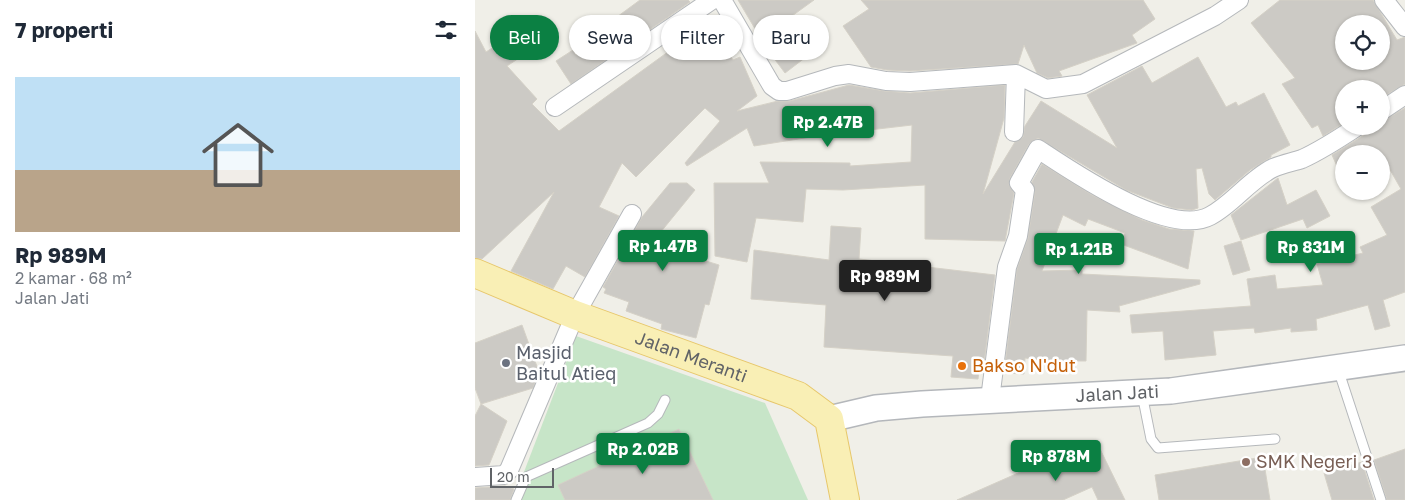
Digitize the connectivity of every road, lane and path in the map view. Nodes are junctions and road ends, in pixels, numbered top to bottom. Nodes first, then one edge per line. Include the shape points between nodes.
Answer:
1 (712, 0) edge
2 (722, 0) edge
3 (1239, 0) edge
4 (1384, 0) edge
5 (1405, 27) edge
6 (1016, 74) junction
7 (1405, 95) edge
8 (1390, 104) edge
9 (555, 107) dead end
10 (1014, 132) dead end
11 (1343, 135) edge
12 (632, 214) dead end
13 (475, 273) edge
14 (575, 315) junction
15 (1405, 358) edge
16 (1338, 369) junction
17 (1141, 394) junction
18 (990, 399) junction
19 (665, 400) dead end
20 (829, 419) junction
21 (1275, 439) dead end
22 (475, 477) edge
23 (516, 500) edge
24 (845, 500) edge
25 (1381, 500) edge

1 - 9 street
2 - 6 street via 772,86 779,91 849,74 911,82
3 - 6 street via 1215,16 1083,84 1046,89
4 - 5 street
6 - 10 street
7 - 8 street
11 - 18 street via 1316,152 1274,168 1209,217 1189,220 1146,211 1076,174 1039,149 1019,184 1025,190 1018,236 1007,267
12 - 14 street
13 - 14 main road, Jalan Meranti
14 - 20 main road, Jalan Meranti via 798,396
14 - 22 street via 509,470 504,476
15 - 16 street, Jalan Jati
16 - 17 street, Jalan Jati
16 - 25 lane
17 - 18 street, Jalan Jati
17 - 21 lane via 1151,439 1158,448
18 - 20 street, Jalan Jati via 876,408
19 - 23 lane via 649,423 525,476
20 - 24 main road

